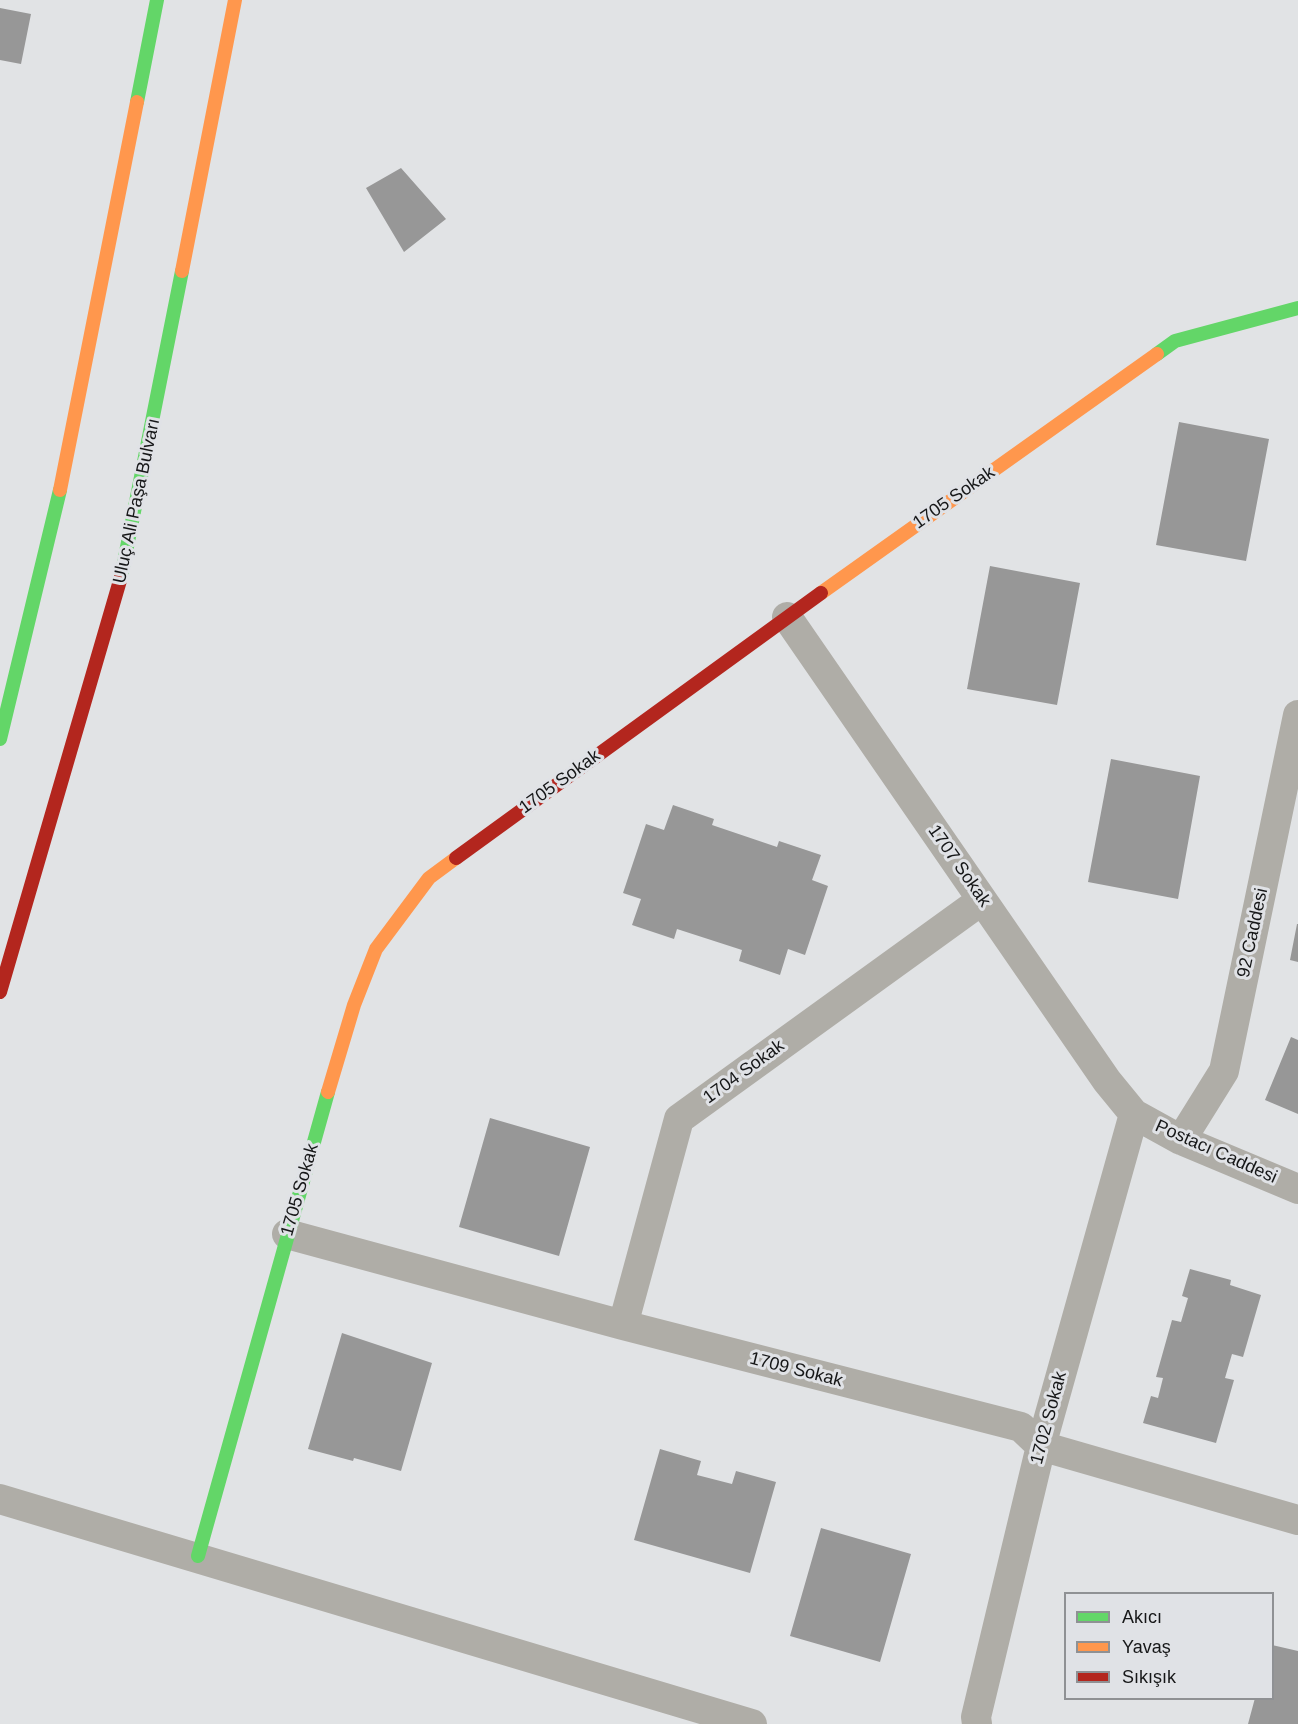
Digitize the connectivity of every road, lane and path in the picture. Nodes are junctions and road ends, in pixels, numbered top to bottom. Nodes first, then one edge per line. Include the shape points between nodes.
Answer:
1 (157, 0) edge
2 (235, 0) edge
3 (1298, 308) edge
4 (787, 617) junction
5 (1298, 715) edge
6 (0, 739) edge
7 (982, 900) junction
8 (0, 992) edge
9 (1134, 1114) junction
10 (1181, 1140) junction
11 (1298, 1189) edge
12 (286, 1234) junction
13 (623, 1325) junction
14 (1041, 1446) junction
15 (0, 1500) edge
16 (1298, 1520) edge
17 (198, 1556) junction
18 (752, 1724) edge
19 (977, 1724) edge

1 - 6 street via 54,522
2 - 8 street, Uluç Ali Paşa Bulvarı via 119,588
3 - 4 street, 1705 Sokak via 1174,340
4 - 7 street, 1707 Sokak
4 - 12 street, 1705 Sokak via 429,878 376,949 354,1005
5 - 10 street, 92 Caddesi via 1224,1071
7 - 9 street, 1707 Sokak
7 - 13 street, 1704 Sokak via 680,1119
9 - 10 street, Postacı Caddesi
9 - 14 street, 1702 Sokak
10 - 11 street, Postacı Caddesi
12 - 13 street, 1709 Sokak
12 - 17 street, 1705 Sokak
13 - 14 street, 1709 Sokak via 1021,1427
14 - 16 street, 1709 Sokak
14 - 19 street, 1702 Sokak
15 - 17 street
17 - 18 street

